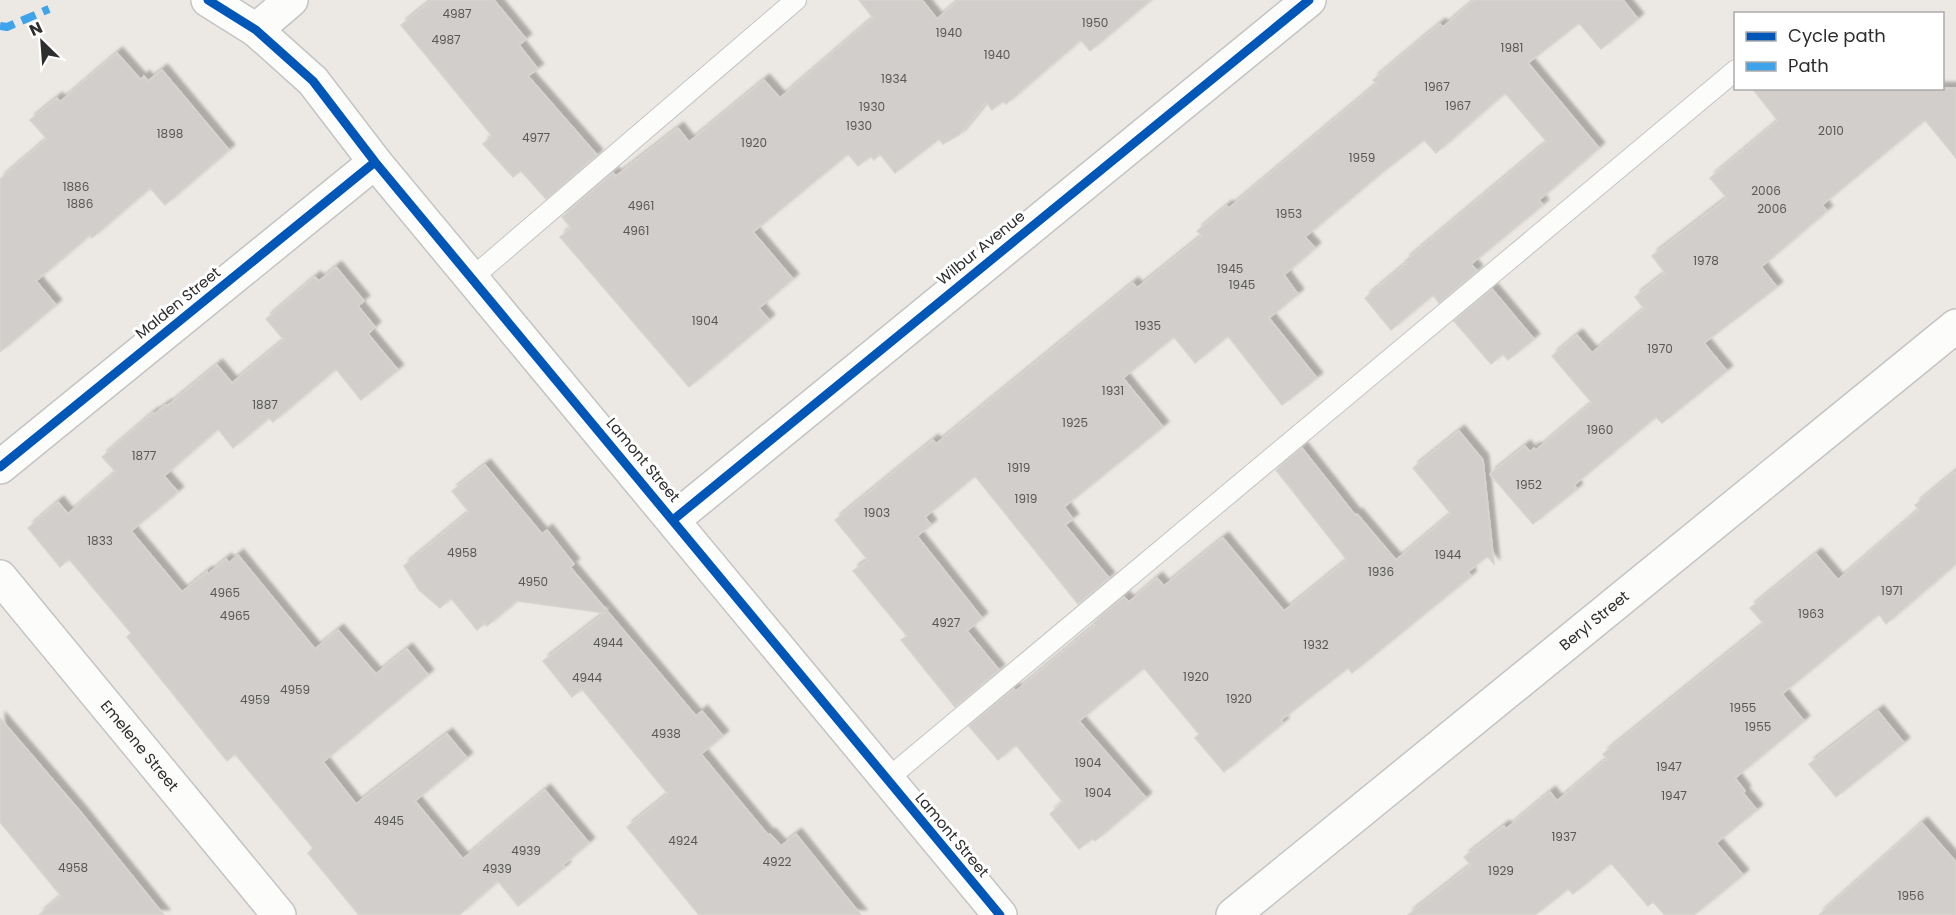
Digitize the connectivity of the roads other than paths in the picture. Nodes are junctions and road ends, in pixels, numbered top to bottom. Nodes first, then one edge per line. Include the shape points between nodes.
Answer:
1 (208, 0) edge
2 (291, 0) edge
3 (796, 0) edge
4 (1309, 0) edge
5 (256, 30) junction
6 (1734, 72) edge
7 (375, 162) junction
8 (473, 277) junction
9 (1956, 326) edge
10 (0, 467) edge
11 (673, 520) junction
12 (0, 577) edge
13 (886, 780) junction
14 (279, 915) edge
15 (1000, 915) edge
16 (1233, 915) edge

1 - 5 street, Lamont Street
2 - 5 street
3 - 8 lane
4 - 11 street, Wilbur Avenue
5 - 7 street, Lamont Street via 313,81
6 - 13 lane
7 - 8 street, Lamont Street
7 - 10 street, Malden Street
8 - 11 street, Lamont Street
9 - 16 street, Beryl Street
11 - 13 street, Lamont Street
12 - 14 street, Emelene Street
13 - 15 street, Lamont Street

